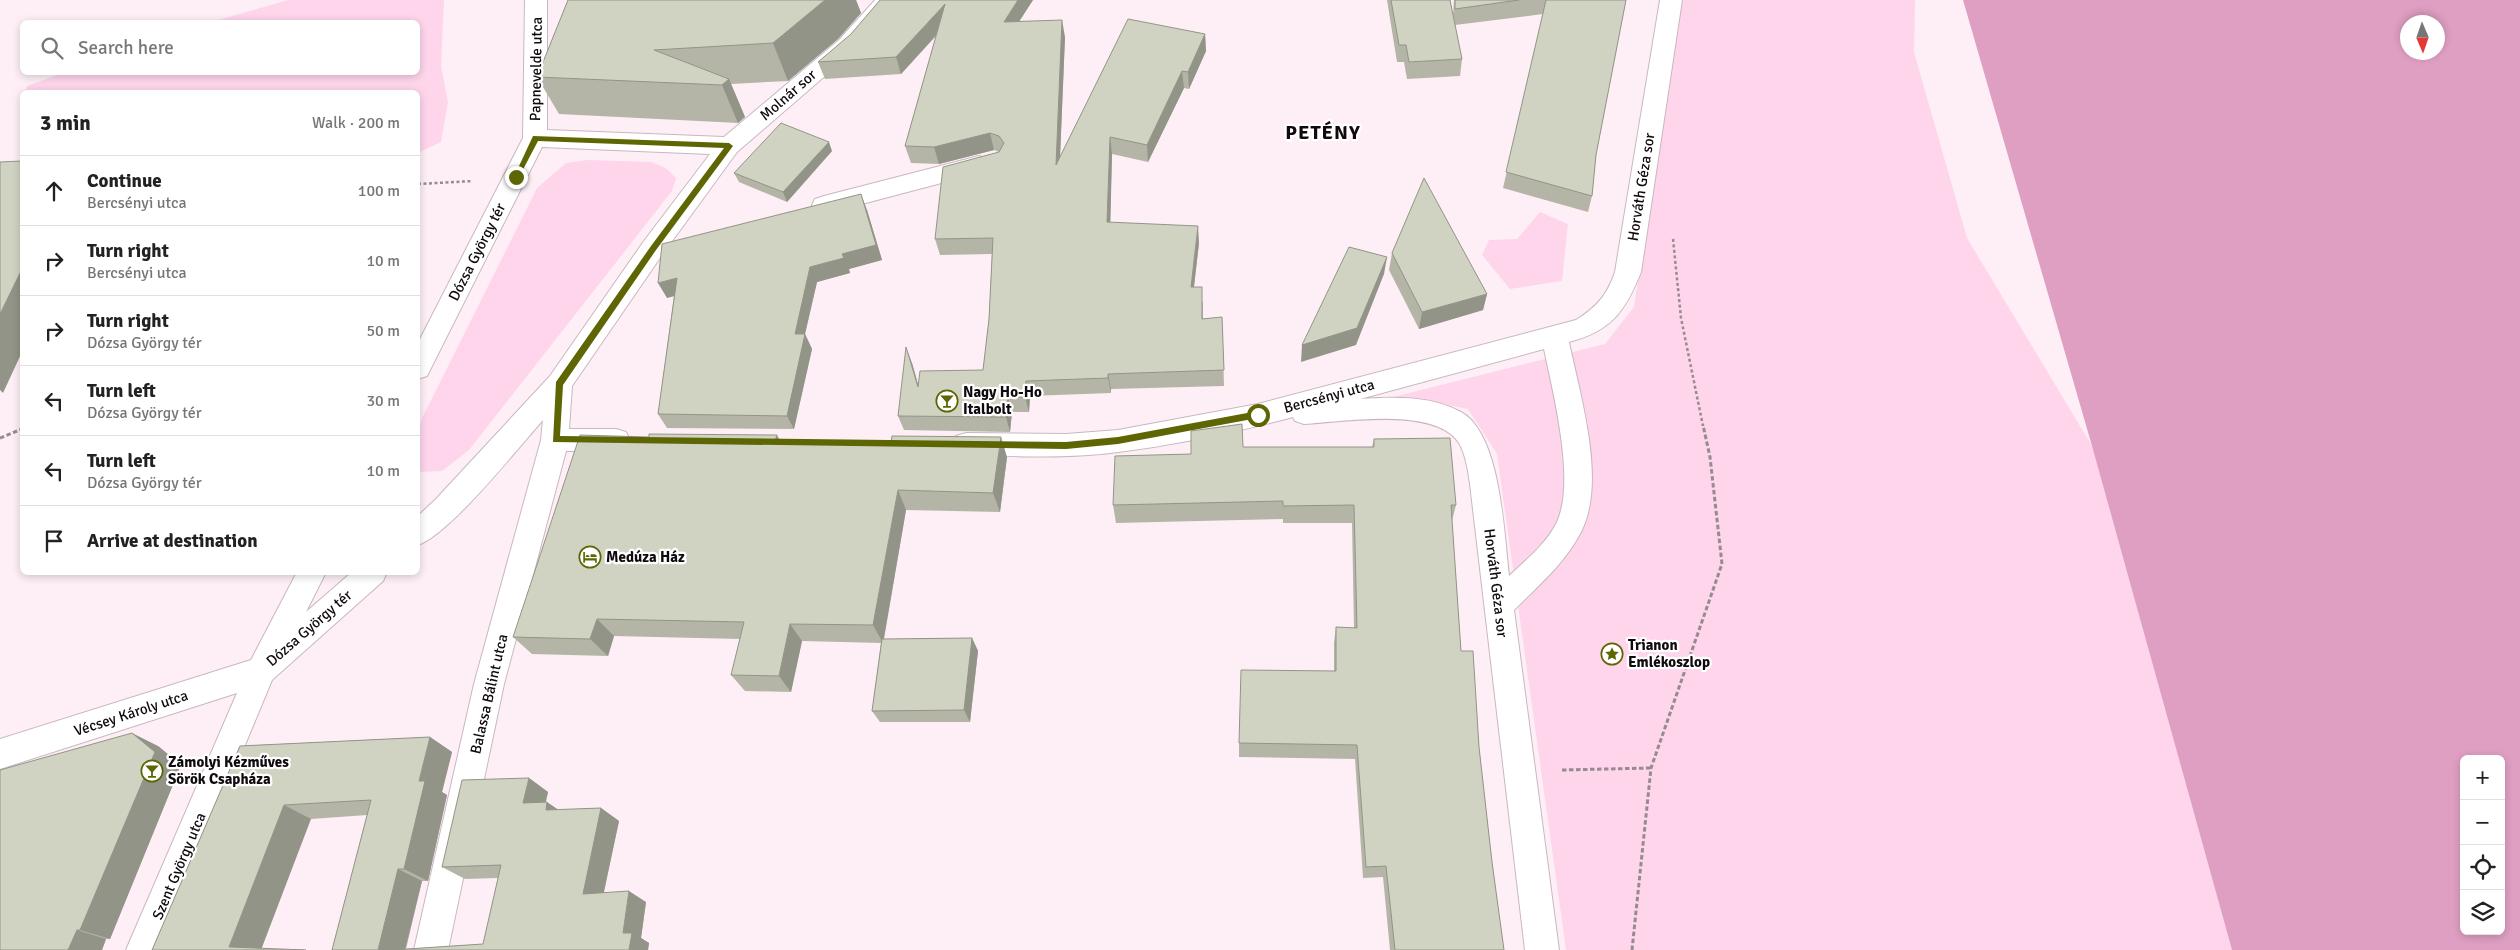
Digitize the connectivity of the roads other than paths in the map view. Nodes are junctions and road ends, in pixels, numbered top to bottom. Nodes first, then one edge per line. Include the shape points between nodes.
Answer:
1 (536, 0) edge
2 (887, 0) edge
3 (1671, 0) edge
4 (536, 138) junction
5 (729, 146) junction
6 (994, 161) edge
7 (805, 210) edge
8 (691, 238) edge
9 (653, 248) junction
10 (1555, 336) junction
11 (420, 364) edge
12 (559, 384) junction
13 (1258, 415) junction
14 (555, 440) junction
15 (644, 441) edge
16 (938, 444) edge
17 (420, 531) edge
18 (310, 575) edge
19 (370, 575) edge
20 (1499, 605) junction
21 (262, 671) junction
22 (0, 754) edge
23 (143, 950) edge
24 (431, 950) edge
25 (1542, 950) edge

1 - 4 street, Papnevelde utca
2 - 5 street, Molnár sor via 847,45
3 - 10 street, Horváth Géza sor via 1628,272 1618,299 1603,316 1583,328
4 - 5 street
4 - 11 street, Dózsa György tér
5 - 9 street
6 - 7 street
8 - 9 street
9 - 12 street
10 - 13 street, Bercsényi utca
10 - 20 street via 1576,454 1577,492 1570,524 1550,554
12 - 14 street
12 - 17 street via 446,508
13 - 16 street, Bercsényi utca via 1118,441
13 - 20 street, Horváth Géza sor via 1408,410 1450,419 1463,429 1472,442 1481,474
14 - 15 street
14 - 24 street, Balassa Bálint utca via 489,684
18 - 21 street, Dózsa György tér
19 - 21 street, Dózsa György tér
20 - 25 street, Horváth Géza sor
21 - 22 street, Vécsey Károly utca
21 - 23 street, Szent György utca

